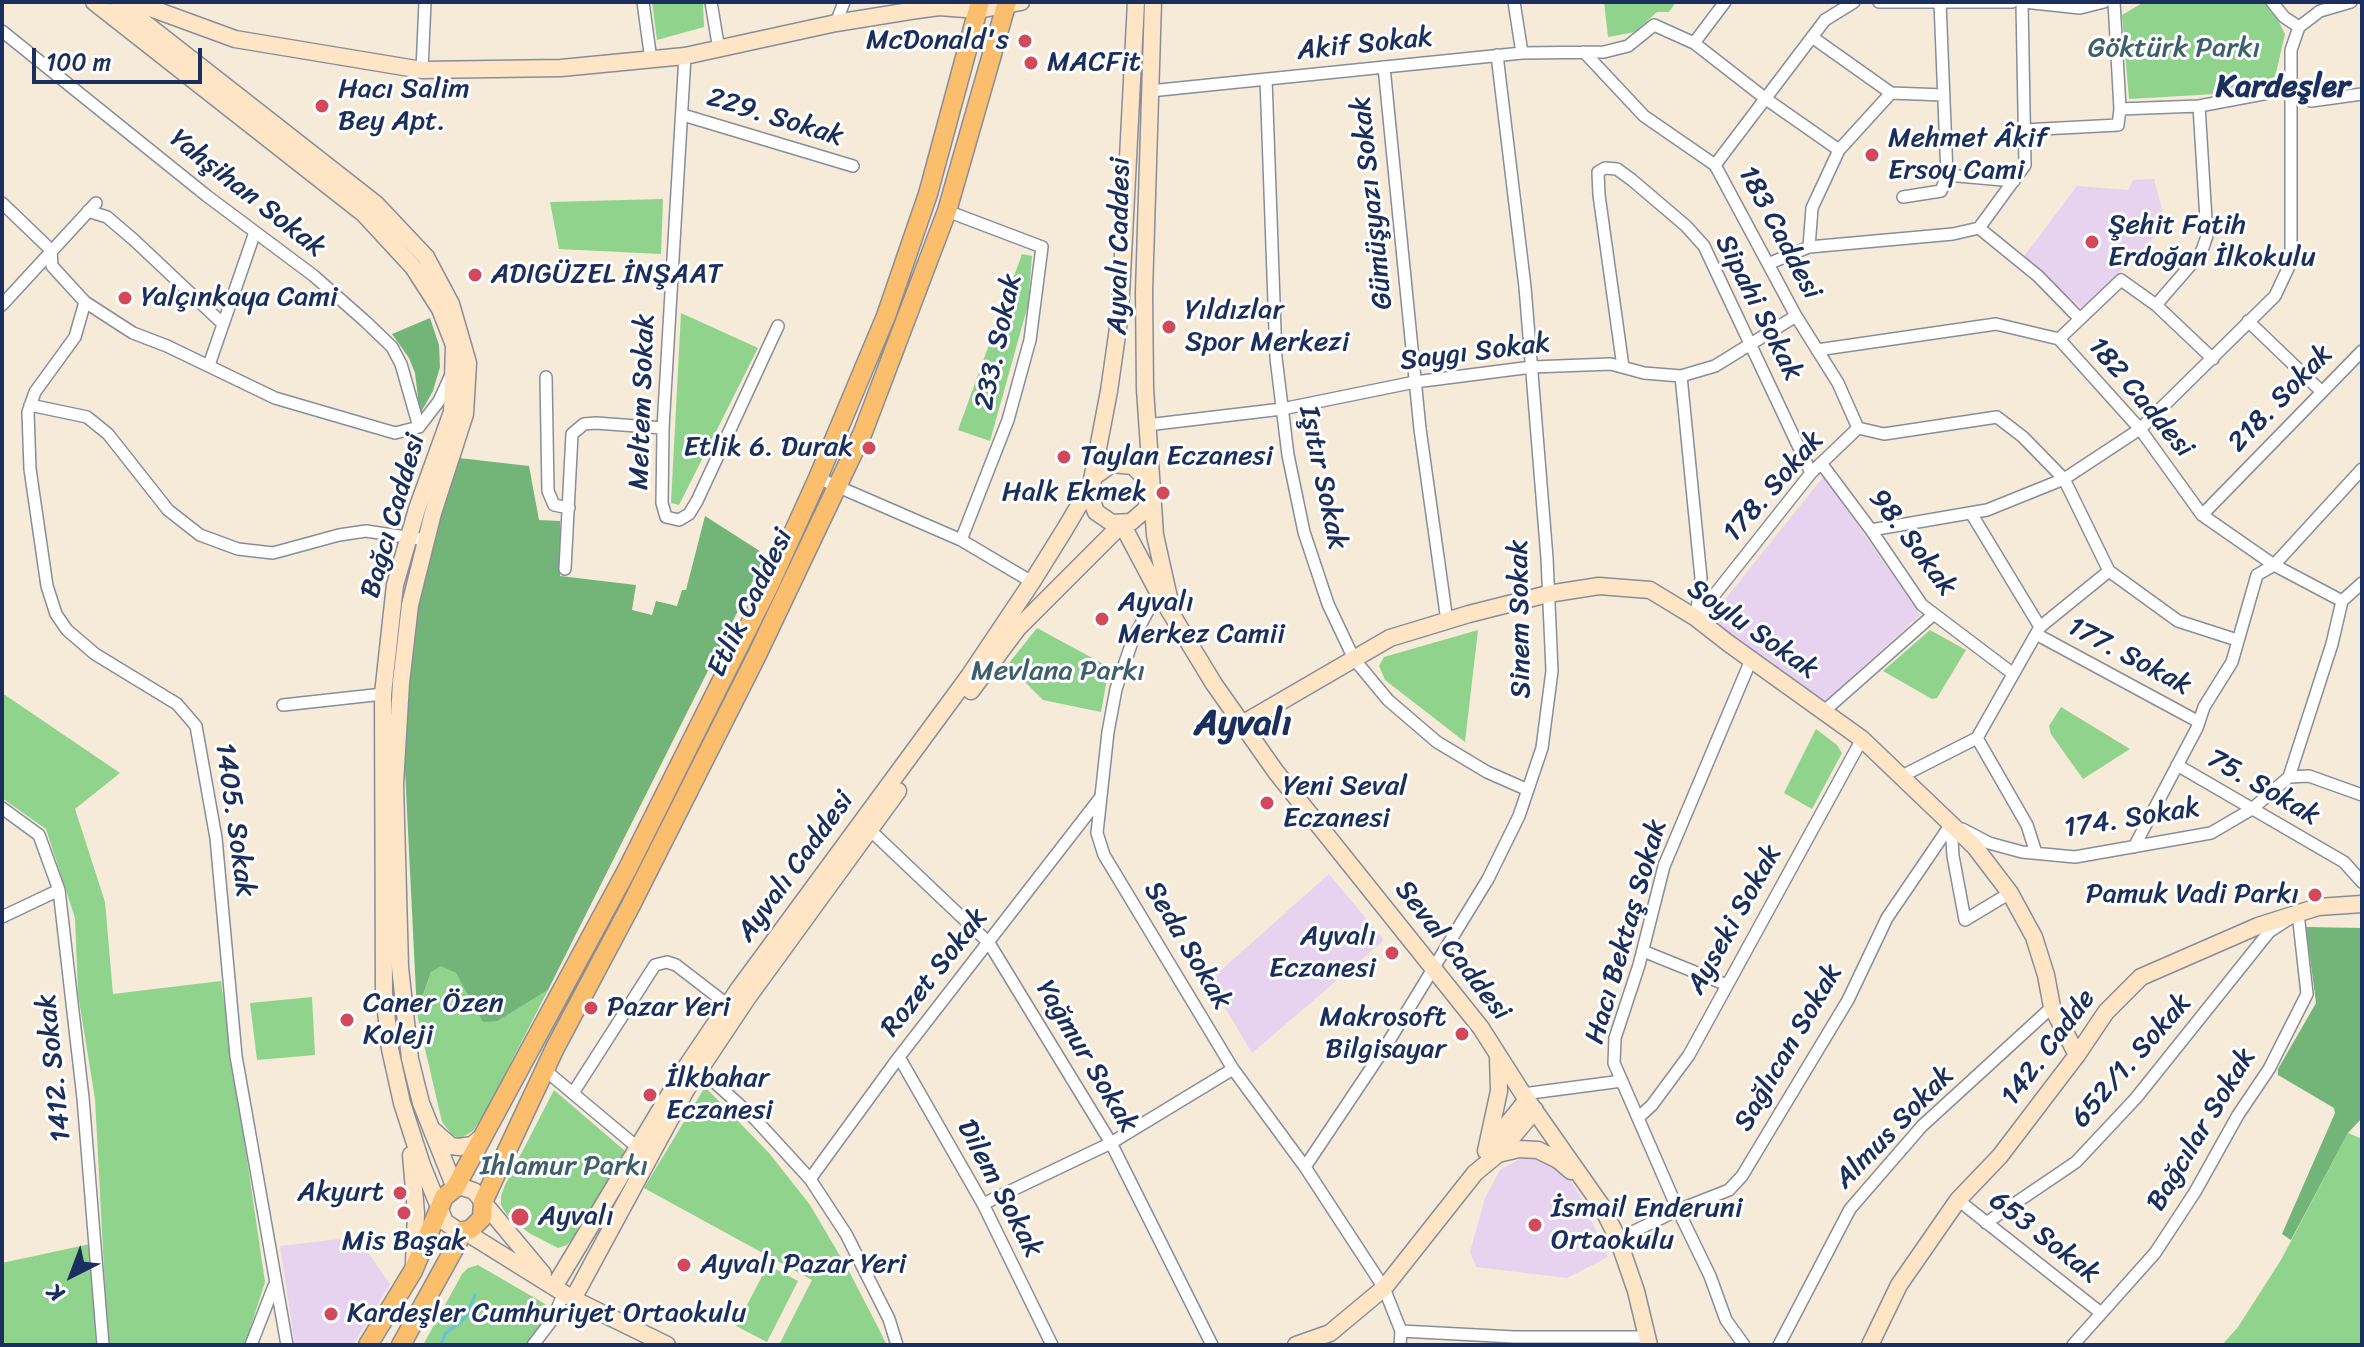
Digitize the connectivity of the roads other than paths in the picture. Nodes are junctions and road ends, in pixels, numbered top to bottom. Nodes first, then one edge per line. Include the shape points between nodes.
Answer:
1 (95, 2) edge
2 (118, 2) edge
3 (134, 2) edge
4 (425, 2) edge
5 (643, 2) edge
6 (711, 2) edge
7 (844, 2) edge
8 (1136, 2) edge
9 (1153, 2) edge
10 (1514, 2) edge
11 (1725, 2) edge
12 (1854, 2) edge
13 (1879, 2) edge
14 (2012, 2) edge
15 (2023, 2) edge
16 (2104, 2) edge
17 (2114, 2) edge
18 (2272, 2) edge
19 (2351, 2) edge
20 (1011, 3) edge
21 (1940, 3) edge
22 (945, 4) edge
23 (979, 6) edge
24 (836, 23) junction
25 (2299, 27) junction
26 (2, 31) edge
27 (1812, 37) junction
28 (1694, 43) junction
29 (719, 50) junction
30 (1584, 52) junction
31 (1522, 53) junction
32 (1497, 55) junction
33 (685, 56) junction
34 (651, 60) junction
35 (1384, 67) junction
36 (422, 70) junction
37 (1266, 79) junction
38 (2290, 89) junction
39 (1150, 91) junction
40 (1891, 93) junction
41 (2362, 94) edge
42 (1944, 95) junction
43 (1766, 99) junction
44 (2199, 106) junction
45 (2120, 109) junction
46 (683, 115) junction
47 (2023, 130) junction
48 (1839, 150) junction
49 (1715, 165) junction
50 (853, 166) dead end
51 (1947, 175) junction
52 (2014, 181) junction
53 (1903, 197) dead end
54 (2, 203) edge
55 (947, 211) junction
56 (1979, 228) junction
57 (255, 232) junction
58 (1809, 247) junction
59 (51, 250) junction
60 (1770, 263) junction
61 (85, 302) junction
62 (2, 305) edge
63 (2156, 305) junction
64 (1796, 316) junction
65 (2080, 319) junction
66 (2248, 321) junction
67 (223, 324) junction
68 (778, 326) dead end
69 (2059, 339) junction
70 (1751, 344) junction
71 (1817, 350) junction
72 (2362, 351) edge
73 (2213, 359) junction
74 (209, 365) junction
75 (1532, 367) junction
76 (1623, 367) junction
77 (454, 368) junction
78 (1681, 376) junction
79 (546, 377) dead end
80 (1415, 382) junction
81 (2321, 391) junction
82 (30, 405) junction
83 (1282, 409) junction
84 (1147, 425) junction
85 (419, 427) junction
86 (663, 428) junction
87 (1858, 428) junction
88 (2140, 429) junction
89 (1821, 463) junction
90 (2362, 469) edge
91 (1811, 473) junction
92 (818, 478) junction
93 (2064, 479) junction
94 (839, 485) junction
95 (1091, 485) junction
96 (1150, 491) junction
97 (569, 508) junction
98 (1971, 513) junction
99 (2202, 515) junction
100 (1122, 524) junction
101 (1871, 530) junction
102 (409, 538) junction
103 (426, 540) junction
104 (961, 540) junction
105 (2274, 565) junction
106 (565, 569) dead end
107 (2109, 571) junction
108 (1032, 582) junction
109 (2362, 583) edge
110 (1158, 592) junction
111 (1548, 594) junction
112 (2342, 601) junction
113 (1172, 611) junction
114 (1934, 614) junction
115 (1696, 618) junction
116 (1447, 621) junction
117 (2038, 631) junction
118 (2237, 640) junction
119 (1354, 659) junction
120 (1751, 660) junction
121 (2012, 673) junction
122 (383, 694) junction
123 (283, 705) dead end
124 (1823, 712) junction
125 (2199, 722) junction
126 (1242, 724) junction
127 (1977, 738) junction
128 (1862, 739) junction
129 (2177, 765) junction
130 (1902, 776) junction
131 (2289, 777) junction
132 (1528, 790) junction
133 (2362, 795) edge
134 (1100, 798) junction
135 (2, 808) edge
136 (2252, 809) junction
137 (1951, 824) junction
138 (870, 830) junction
139 (2134, 847) junction
140 (2036, 853) junction
141 (2362, 882) edge
142 (59, 890) junction
143 (2010, 893) junction
144 (2362, 904) edge
145 (2298, 913) junction
146 (2, 917) edge
147 (989, 943) junction
148 (1643, 951) junction
149 (1433, 968) junction
150 (1727, 985) junction
151 (728, 1005) junction
152 (2052, 1007) junction
153 (1498, 1055) junction
154 (2077, 1055) junction
155 (899, 1057) junction
156 (700, 1069) junction
157 (1233, 1069) junction
158 (545, 1070) junction
159 (1622, 1081) junction
160 (573, 1093) junction
161 (1528, 1101) junction
162 (1639, 1117) junction
163 (408, 1121) junction
164 (428, 1123) junction
165 (483, 1136) junction
166 (1111, 1143) junction
167 (637, 1147) junction
168 (1492, 1152) junction
169 (1305, 1167) junction
170 (810, 1179) junction
171 (1587, 1185) junction
172 (455, 1188) junction
173 (1958, 1200) junction
174 (483, 1202) junction
175 (983, 1204) junction
176 (440, 1210) junction
177 (1678, 1210) junction
178 (1986, 1223) junction
179 (464, 1231) junction
180 (1618, 1239) junction
181 (413, 1271) junction
182 (275, 1285) junction
183 (1384, 1288) junction
184 (564, 1293) junction
185 (2101, 1313) junction
186 (1401, 1331) junction
187 (1524, 1341) edge
188 (1648, 1341) edge
189 (103, 1345) edge
190 (251, 1345) edge
191 (287, 1345) edge
192 (368, 1345) edge
193 (401, 1345) edge
194 (533, 1345) edge
195 (667, 1345) edge
196 (897, 1345) edge
197 (1052, 1345) edge
198 (1212, 1345) edge
199 (1296, 1345) edge
200 (1400, 1345) edge
201 (1744, 1345) edge
202 (1779, 1345) edge
203 (1870, 1345) edge
204 (2073, 1345) edge

1 - 77 main road, Bağcı Caddesi via 364,214 413,267 440,309 454,345
2 - 103 main road, Bağcı Caddesi via 376,204 426,257 451,304 468,363 465,414
3 - 36 main road via 235,39
4 - 36 street
5 - 34 street
6 - 29 street
7 - 24 street
8 - 95 main road, Ayvalı Caddesi via 1120,314
9 - 39 main road, Ayvalı Caddesi
10 - 31 street
11 - 28 street
12 - 27 street, 183 Caddesi via 1825,20
13 - 21 street
14 - 21 street
15 - 16 street via 2080,8
15 - 47 street
17 - 45 street
18 - 25 street
19 - 25 street via 2320,11
20 - 23 main road
20 - 55 main road, Etlik Caddesi
21 - 42 street
22 - 23 main road
22 - 24 main road
23 - 92 main road, Etlik Caddesi via 923,208 886,316
24 - 29 main road
25 - 38 street via 2291,50
26 - 57 street, Yahşihan Sokak
27 - 40 street
27 - 43 street, 183 Caddesi
28 - 30 street, Akif Sokak via 1654,25 1628,46
28 - 43 street
29 - 33 main road
30 - 31 street, Akif Sokak
30 - 49 street via 1644,116
31 - 32 street, Akif Sokak
32 - 35 street, Akif Sokak
32 - 75 street, Sinem Sokak
33 - 34 main road
33 - 46 street, Meltem Sokak
34 - 36 main road via 561,68
35 - 37 street, Akif Sokak
35 - 80 street, Gümüşyazı Sokak
37 - 39 street, Akif Sokak
37 - 83 street, Işıtır Sokak
38 - 41 street via 2311,101
38 - 44 street
38 - 66 street via 2291,262 2275,296
39 - 84 main road, Ayvalı Caddesi via 1144,292
40 - 42 street
40 - 48 street
42 - 51 street
43 - 48 street
43 - 49 street, 183 Caddesi
44 - 45 street
44 - 63 street via 2207,236 2201,253
45 - 47 street via 2118,125
46 - 50 street, 229. Sokak
46 - 86 street, Meltem Sokak
47 - 52 street via 2025,165
48 - 58 street via 1812,208
49 - 60 street, 183 Caddesi
51 - 52 street
51 - 53 street via 1941,191
52 - 56 street
54 - 59 street
55 - 94 main road, Etlik Caddesi
55 - 104 street, 233. Sokak via 1042,247 1030,340 1008,420
56 - 58 street
56 - 65 street
57 - 67 street
57 - 85 street, Yahşihan Sokak via 314,276 392,347
58 - 60 street
59 - 61 street via 52,266
59 - 62 street
59 - 67 street via 92,207
60 - 64 street, 183 Caddesi
61 - 74 street via 133,333
61 - 82 street via 75,337
63 - 65 street via 2121,280
63 - 73 street
64 - 70 street, Saygı Sokak
64 - 71 street, 183 Caddesi
65 - 69 street
66 - 73 street
66 - 81 street
67 - 74 street
68 - 86 street, Meltem Sokak via 697,501 679,520 666,517 662,503
69 - 71 street, 182 Caddesi via 1996,324
69 - 88 street, 182 Caddesi
70 - 76 street, Sipahi Sokak via 1704,246 1632,180 1605,168 1598,172 1599,195
70 - 78 street, Saygı Sokak via 1715,366
70 - 91 street, Sipahi Sokak
71 - 87 street, 183 Caddesi
72 - 81 street, 218. Sokak
73 - 88 street
74 - 85 street via 275,398 325,415 395,433
75 - 76 street, Saygı Sokak
75 - 80 street, Saygı Sokak
75 - 111 street, Sinem Sokak
76 - 78 street, Saygı Sokak
77 - 85 street
77 - 102 main road, Bağcı Caddesi via 452,412
78 - 115 street via 1701,578
79 - 97 street via 548,491 554,505
80 - 83 street, Saygı Sokak
80 - 116 street, Gümüşyazı Sokak
81 - 99 street, 218. Sokak
82 - 102 street via 87,417 108,434 168,510 200,535 238,549 273,553 366,531
82 - 182 street, 1405. Sokak via 30,469 56,614 95,654 177,704 196,726 216,838 236,1056
83 - 84 street, Saygı Sokak
83 - 119 street, Işıtır Sokak via 1304,532 1328,604
84 - 96 main road, Ayvalı Caddesi
86 - 97 street via 596,423 584,424 572,434
87 - 89 street, 178. Sokak
87 - 93 street, 178. Sokak via 1884,434 1997,417
88 - 93 street
88 - 99 street, 182 Caddesi
89 - 91 street, 178. Sokak
89 - 101 street, 98. Sokak
90 - 105 street
91 - 115 street, 178. Sokak
92 - 94 street
92 - 165 main road, Etlik Caddesi via 627,870
93 - 98 street
93 - 107 street, 178. Sokak
94 - 104 street
94 - 158 main road, Etlik Caddesi
95 - 96 main road, Ayvalı Caddesi via 1103,468 1123,463 1142,472
95 - 100 main road via 1096,512
95 - 108 main road, Ayvalı Caddesi
96 - 100 main road, Ayvalı Caddesi via 1140,517
96 - 113 main road, Seval Caddesi
97 - 106 street
98 - 101 street
98 - 117 street, 177. Sokak
99 - 105 street, 182 Caddesi
100 - 110 main road, Seval Caddesi
100 - 138 main road, Ayvalı Caddesi via 1018,628
101 - 114 street, 98. Sokak via 1922,605
102 - 103 street
102 - 122 main road, Bağcı Caddesi via 395,585
103 - 164 main road, Bağcı Caddesi via 410,605 395,784 400,967 410,1059
104 - 108 street
105 - 112 street, 182 Caddesi
105 - 118 street via 2257,575
107 - 117 street
107 - 118 street, 178. Sokak via 2178,621
108 - 151 main road, Ayvalı Caddesi
109 - 112 street
110 - 113 main road, Seval Caddesi
110 - 134 street, Seda Sokak via 1133,639 1116,689
111 - 115 main road, Soylu Sokak via 1599,586 1650,590
111 - 116 main road, Soylu Sokak
111 - 132 street, Sinem Sokak via 1552,671 1542,748
112 - 131 street
113 - 126 main road, Seval Caddesi
114 - 121 street, 98. Sokak
114 - 124 street
115 - 120 main road, Soylu Sokak
116 - 119 main road, Soylu Sokak via 1390,638
117 - 121 street
117 - 125 street, 177. Sokak
118 - 125 street via 2232,662
119 - 126 main road, Soylu Sokak
119 - 132 street, Işıtır Sokak via 1388,700 1437,742
120 - 124 main road, Soylu Sokak
120 - 148 street, Hacı Bektaş Sokak via 1664,866
121 - 127 street
122 - 123 street
122 - 163 main road, Bağcı Caddesi via 384,993 390,1049
124 - 128 main road, Soylu Sokak
125 - 129 street
126 - 149 main road, Seval Caddesi
127 - 130 street
127 - 140 street via 2027,825
128 - 130 main road, Soylu Sokak
128 - 150 street, Ayseki Sokak
129 - 136 street, 75. Sokak
129 - 139 street
130 - 137 main road, Soylu Sokak
131 - 133 street via 2309,776
131 - 136 street, 174. Sokak
132 - 149 street, Sinem Sokak via 1488,879
134 - 147 street, Rozet Sokak
134 - 157 street, Seda Sokak via 1097,833 1104,855
135 - 142 street, 1412. Sokak via 39,835
136 - 139 street, 174. Sokak via 2211,833
136 - 141 street, 75. Sokak via 2344,862
137 - 140 street, 174. Sokak via 1989,843
137 - 143 main road, Soylu Sokak
137 - 143 street via 1965,920
137 - 177 street, Sağlıcan Sokak via 1887,918 1848,1000 1742,1176 1729,1190
138 - 147 street, Yağmur Sokak
138 - 156 main road, Ayvalı Caddesi
139 - 140 street, 174. Sokak via 2075,857
142 - 146 street
142 - 189 street, 1412. Sokak
143 - 152 main road, Soylu Sokak via 2034,937
144 - 145 main road, 142. Cadde
145 - 154 main road, 142. Cadde via 2141,977 2106,1012
145 - 178 street, 652/1. Sokak via 2269,932 2145,1087 2076,1162
145 - 185 street, Bağcılar Sokak via 2307,994 2195,1192 2155,1253
147 - 155 street, Rozet Sokak
147 - 166 street, Yağmur Sokak
148 - 150 street
148 - 159 street, Hacı Bektaş Sokak via 1615,1038 1614,1063
149 - 153 main road, Seval Caddesi
149 - 169 street, Sinem Sokak
150 - 162 street, Ayseki Sokak via 1689,1055
151 - 160 street via 676,965 655,965
151 - 167 main road, Ayvalı Caddesi
152 - 154 main road, Soylu Sokak
152 - 202 street, Almus Sokak via 1922,1126 1850,1209
153 - 161 main road, Seval Caddesi
153 - 168 main road
154 - 173 main road, 142. Cadde via 2000,1156
155 - 170 street, Rozet Sokak
155 - 175 street, Dilem Sokak
156 - 170 street
156 - 184 main road, Ayvalı Caddesi
157 - 166 street
157 - 169 street, Seda Sokak
158 - 160 street
158 - 174 main road, Etlik Caddesi
159 - 161 street
159 - 162 street, Hacı Bektaş Sokak
160 - 167 street
161 - 168 main road
161 - 171 main road, Seval Caddesi
162 - 177 street, Hacı Bektaş Sokak
163 - 176 main road, Bağcı Caddesi
163 - 181 main road via 416,1213
164 - 165 main road via 451,1146 465,1147
164 - 172 main road, Bağcı Caddesi
165 - 172 main road, Etlik Caddesi
166 - 175 street
166 - 198 street, Yağmur Sokak
167 - 184 main road, Ayvalı Caddesi
168 - 171 main road via 1538,1150
168 - 183 main road
169 - 183 street, Seda Sokak
170 - 196 street via 846,1234
171 - 180 main road, Seval Caddesi
172 - 174 main road via 468,1188
172 - 176 main road via 444,1197
173 - 178 street, 653 Sokak
173 - 203 main road, 142. Cadde via 1899,1285
174 - 179 main road via 482,1218
174 - 184 main road
175 - 197 street, Dilem Sokak
176 - 179 main road, Bağcı Caddesi via 450,1227
176 - 181 main road
177 - 180 street, Sağlıcan Sokak
177 - 201 street, Hacı Bektaş Sokak via 1726,1320
178 - 185 street, 653 Sokak
179 - 184 main road, Bağcı Caddesi
179 - 193 main road
180 - 188 main road, Seval Caddesi
181 - 192 main road
182 - 190 street
182 - 191 street, 1405. Sokak
183 - 186 street, Seda Sokak
183 - 199 main road via 1330,1333
184 - 194 street
184 - 195 main road, Bağcı Caddesi
185 - 204 street, Bağcılar Sokak
186 - 187 street
186 - 200 street
187 - 188 street

